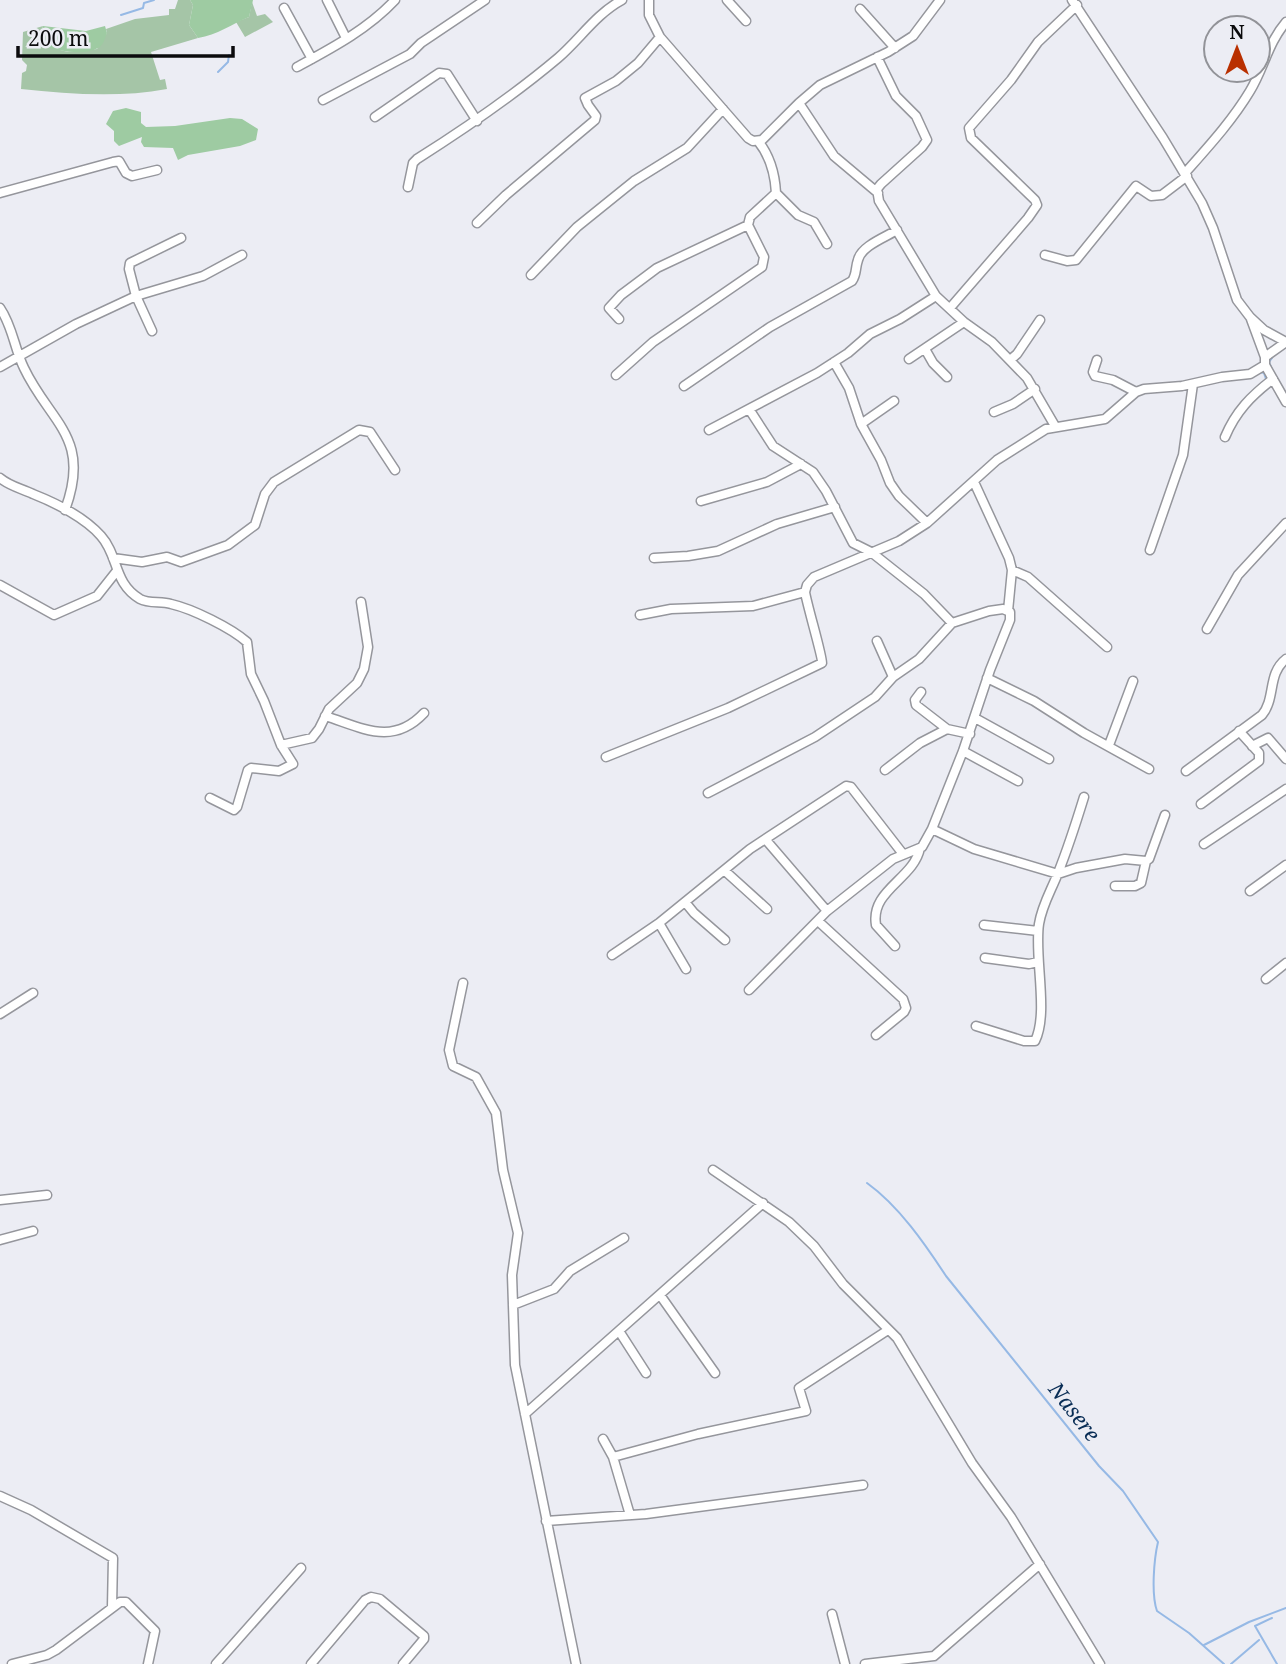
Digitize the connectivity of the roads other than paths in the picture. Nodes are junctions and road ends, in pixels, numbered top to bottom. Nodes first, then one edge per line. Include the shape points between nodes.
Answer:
1 (327, 0) edge
2 (395, 0) edge
3 (485, 0) edge
4 (622, 0) edge
5 (649, 0) edge
6 (727, 0) edge
7 (940, 0) edge
8 (1074, 3) edge
9 (284, 8) dead end
10 (860, 9) dead end
11 (746, 20) dead end
12 (1286, 22) edge
13 (660, 37) junction
14 (346, 38) junction
15 (895, 48) junction
16 (877, 57) junction
17 (312, 59) junction
18 (297, 67) dead end
19 (323, 100) dead end
20 (799, 103) junction
21 (723, 109) junction
22 (376, 117) dead end
23 (477, 121) junction
24 (758, 141) junction
25 (157, 170) dead end
26 (1186, 175) junction
27 (408, 187) dead end
28 (0, 192) edge
29 (776, 193) junction
30 (878, 193) junction
31 (477, 223) dead end
32 (748, 225) junction
33 (897, 230) junction
34 (181, 238) dead end
35 (827, 244) dead end
36 (242, 255) dead end
37 (1045, 255) dead end
38 (531, 275) dead end
39 (136, 296) junction
40 (936, 296) junction
41 (0, 308) edge
42 (950, 308) junction
43 (1250, 317) junction
44 (619, 318) dead end
45 (1041, 320) dead end
46 (964, 322) junction
47 (152, 331) dead end
48 (1286, 342) edge
49 (925, 349) junction
50 (20, 357) junction
51 (909, 359) dead end
52 (1010, 360) junction
53 (1097, 360) dead end
54 (1265, 361) junction
55 (834, 362) junction
56 (0, 367) edge
57 (616, 375) dead end
58 (947, 377) dead end
59 (1273, 379) junction
60 (1193, 384) junction
61 (684, 386) dead end
62 (1035, 389) junction
63 (1136, 392) junction
64 (894, 401) dead end
65 (1286, 402) edge
66 (749, 409) junction
67 (994, 412) dead end
68 (861, 424) junction
69 (1055, 426) junction
70 (709, 430) dead end
71 (1225, 437) dead end
72 (801, 464) junction
73 (396, 470) dead end
74 (0, 478) edge
75 (974, 482) junction
76 (701, 501) dead end
77 (835, 507) junction
78 (65, 510) junction
79 (927, 523) junction
80 (1286, 523) edge
81 (1150, 550) dead end
82 (871, 552) junction
83 (113, 558) junction
84 (654, 558) dead end
85 (1012, 570) junction
86 (116, 572) junction
87 (0, 584) edge
88 (805, 592) junction
89 (361, 602) dead end
90 (1008, 611) junction
91 (640, 615) dead end
92 (952, 623) junction
93 (1207, 629) dead end
94 (877, 641) dead end
95 (1107, 647) dead end
96 (1286, 659) edge
97 (893, 677) junction
98 (987, 678) junction
99 (1133, 681) dead end
100 (921, 692) dead end
101 (424, 713) dead end
102 (325, 716) junction
103 (975, 718) junction
104 (947, 729) junction
105 (1239, 731) junction
106 (970, 734) junction
107 (281, 745) junction
108 (1108, 745) junction
109 (1252, 746) junction
110 (963, 751) junction
111 (606, 757) dead end
112 (1049, 759) dead end
113 (1286, 759) edge
114 (1149, 769) dead end
115 (885, 770) dead end
116 (1186, 772) dead end
117 (1018, 780) dead end
118 (1286, 789) edge
119 (708, 793) dead end
120 (1084, 797) dead end
121 (210, 798) dead end
122 (1201, 804) dead end
123 (1165, 815) dead end
124 (932, 829) junction
125 (766, 840) junction
126 (1204, 844) dead end
127 (920, 848) junction
128 (903, 854) junction
129 (1146, 861) junction
130 (1286, 865) edge
131 (725, 871) junction
132 (1058, 874) junction
133 (1115, 886) dead end
134 (1250, 891) dead end
135 (685, 902) junction
136 (767, 909) dead end
137 (827, 911) junction
138 (818, 920) junction
139 (659, 923) junction
140 (984, 925) dead end
141 (1038, 931) junction
142 (725, 940) dead end
143 (895, 946) dead end
144 (612, 955) dead end
145 (985, 958) dead end
146 (1038, 962) junction
147 (1286, 963) edge
148 (686, 969) dead end
149 (1266, 979) dead end
150 (463, 983) dead end
151 (749, 990) dead end
152 (33, 993) dead end
153 (0, 1014) edge
154 (976, 1026) dead end
155 (876, 1035) dead end
156 (713, 1170) dead end
157 (47, 1195) dead end
158 (0, 1200) edge
159 (763, 1203) junction
160 (33, 1231) dead end
161 (624, 1238) dead end
162 (0, 1240) edge
163 (660, 1294) junction
164 (513, 1305) junction
165 (888, 1330) junction
166 (619, 1331) junction
167 (646, 1373) dead end
168 (715, 1373) dead end
169 (525, 1414) junction
170 (603, 1439) dead end
171 (612, 1457) junction
172 (863, 1485) dead end
173 (0, 1496) edge
174 (631, 1515) junction
175 (547, 1521) junction
176 (1040, 1564) junction
177 (300, 1568) dead end
178 (112, 1607) junction
179 (832, 1614) dead end
180 (917, 1661) edge
181 (12, 1664) edge
182 (148, 1664) edge
183 (216, 1664) edge
184 (311, 1664) edge
185 (403, 1664) edge
186 (576, 1664) edge
187 (845, 1664) edge
188 (865, 1664) edge
189 (1100, 1664) edge

1 - 14 street
2 - 14 street
3 - 19 street via 410,54
4 - 23 street via 514,95
5 - 13 street via 649,15
6 - 11 street
7 - 15 street via 913,36
8 - 26 street
8 - 42 street via 969,128 971,138 1037,205
9 - 17 street
10 - 15 street
12 - 26 street via 1252,88
13 - 21 street
13 - 31 street via 616,81 585,98 595,120
14 - 17 street
15 - 16 street
16 - 20 street via 820,85
16 - 30 street via 896,96 916,116 927,140 881,184
17 - 18 street
20 - 24 street
20 - 30 street via 834,156
21 - 24 street via 748,138
21 - 38 street via 687,148 634,181 577,227
22 - 23 street via 443,73
23 - 27 street via 417,159
24 - 29 street via 766,151
25 - 28 street via 132,176 118,161
26 - 37 street via 1162,195 1151,197 1136,186 1076,260
26 - 43 street via 1213,228 1237,300
29 - 32 street via 750,217
29 - 35 street via 799,215 814,222
30 - 33 street
32 - 44 street via 657,268 611,303 611,312
32 - 57 street via 764,257 762,267 653,342
33 - 40 street
33 - 61 street via 862,251 852,281 770,327
34 - 39 street via 130,263
36 - 39 street via 203,276
39 - 47 street
39 - 50 street
40 - 42 street
40 - 55 street via 870,334
41 - 50 street via 12,328
42 - 46 street
43 - 48 street
43 - 54 street
45 - 52 street
46 - 49 street
46 - 52 street
48 - 54 street
49 - 51 street
49 - 58 street
50 - 56 street
50 - 78 street via 71,447 72,481
52 - 62 street
53 - 63 street via 1095,376
54 - 59 street
54 - 60 street via 1250,374
55 - 66 street
55 - 68 street via 849,387
59 - 65 street
59 - 71 street via 1240,408
60 - 63 street
60 - 81 street via 1184,455
62 - 67 street
62 - 69 street
63 - 69 street via 1105,419
64 - 68 street
66 - 70 street
66 - 72 street via 773,446
68 - 79 street via 899,496
69 - 75 street via 998,460
72 - 76 street via 767,482
72 - 77 street via 813,472
73 - 83 street via 370,432 359,430 274,482 255,525 228,545 179,562 170,557 142,562
74 - 78 street
75 - 79 street
75 - 85 street
77 - 82 street via 853,542
77 - 84 street via 777,524 718,551
78 - 83 street via 103,538
79 - 82 street
80 - 93 street via 1238,575
82 - 88 street via 814,577
82 - 92 street
83 - 86 street
85 - 90 street
85 - 95 street via 1028,577
86 - 87 street via 97,596 54,615
86 - 107 street via 139,598 191,611 247,642 248,667
88 - 91 street via 753,606 671,609
88 - 111 street via 822,663 728,708
89 - 102 street via 368,647 364,670
90 - 92 street via 989,611
90 - 98 street via 1010,620
92 - 97 street via 919,659
94 - 97 street
96 - 105 street via 1272,678 1268,707
97 - 119 street via 876,697 815,737
98 - 103 street
98 - 108 street
99 - 108 street
100 - 104 street via 916,705
101 - 102 street via 408,727 378,733
102 - 107 street via 312,738
103 - 106 street
103 - 112 street
104 - 106 street
104 - 115 street
105 - 109 street
105 - 116 street
106 - 110 street
107 - 121 street via 293,764 279,771 248,770 237,807 231,810
108 - 114 street
109 - 113 street via 1268,737
109 - 122 street via 1259,761
110 - 117 street
110 - 124 street
118 - 126 street
120 - 132 street
123 - 129 street
124 - 127 street
124 - 132 street via 986,853
125 - 128 street via 848,786
125 - 131 street
125 - 137 street
127 - 128 street
127 - 143 street via 916,863 890,887 876,913 876,925
128 - 137 street
129 - 132 street via 1125,859
129 - 133 street via 1141,884
130 - 134 street
131 - 135 street
131 - 136 street
132 - 141 street via 1046,896
135 - 139 street
135 - 142 street
137 - 138 street
138 - 151 street
138 - 155 street via 903,999 904,1012
139 - 144 street
139 - 148 street
140 - 141 street
141 - 146 street
145 - 146 street
146 - 154 street via 1041,1015 1035,1041
147 - 149 street
150 - 164 street via 449,1050 453,1066 476,1077 496,1113 518,1233
152 - 153 street
156 - 159 street
157 - 158 street
159 - 163 street
159 - 165 street via 814,1246
160 - 162 street
161 - 164 street via 569,1271 554,1289
163 - 166 street
163 - 168 street
164 - 169 street via 515,1365
165 - 171 street via 799,1388 806,1411
165 - 176 street
166 - 167 street
166 - 169 street
169 - 175 street
170 - 171 street
171 - 174 street
172 - 174 street
173 - 178 street via 113,1558
174 - 175 street
175 - 186 street
176 - 180 street via 934,1656
176 - 189 street
177 - 183 street
178 - 181 street via 57,1650
178 - 182 street via 126,1602 155,1631
179 - 187 street
180 - 188 street
184 - 185 street via 371,1597 380,1599 425,1636

